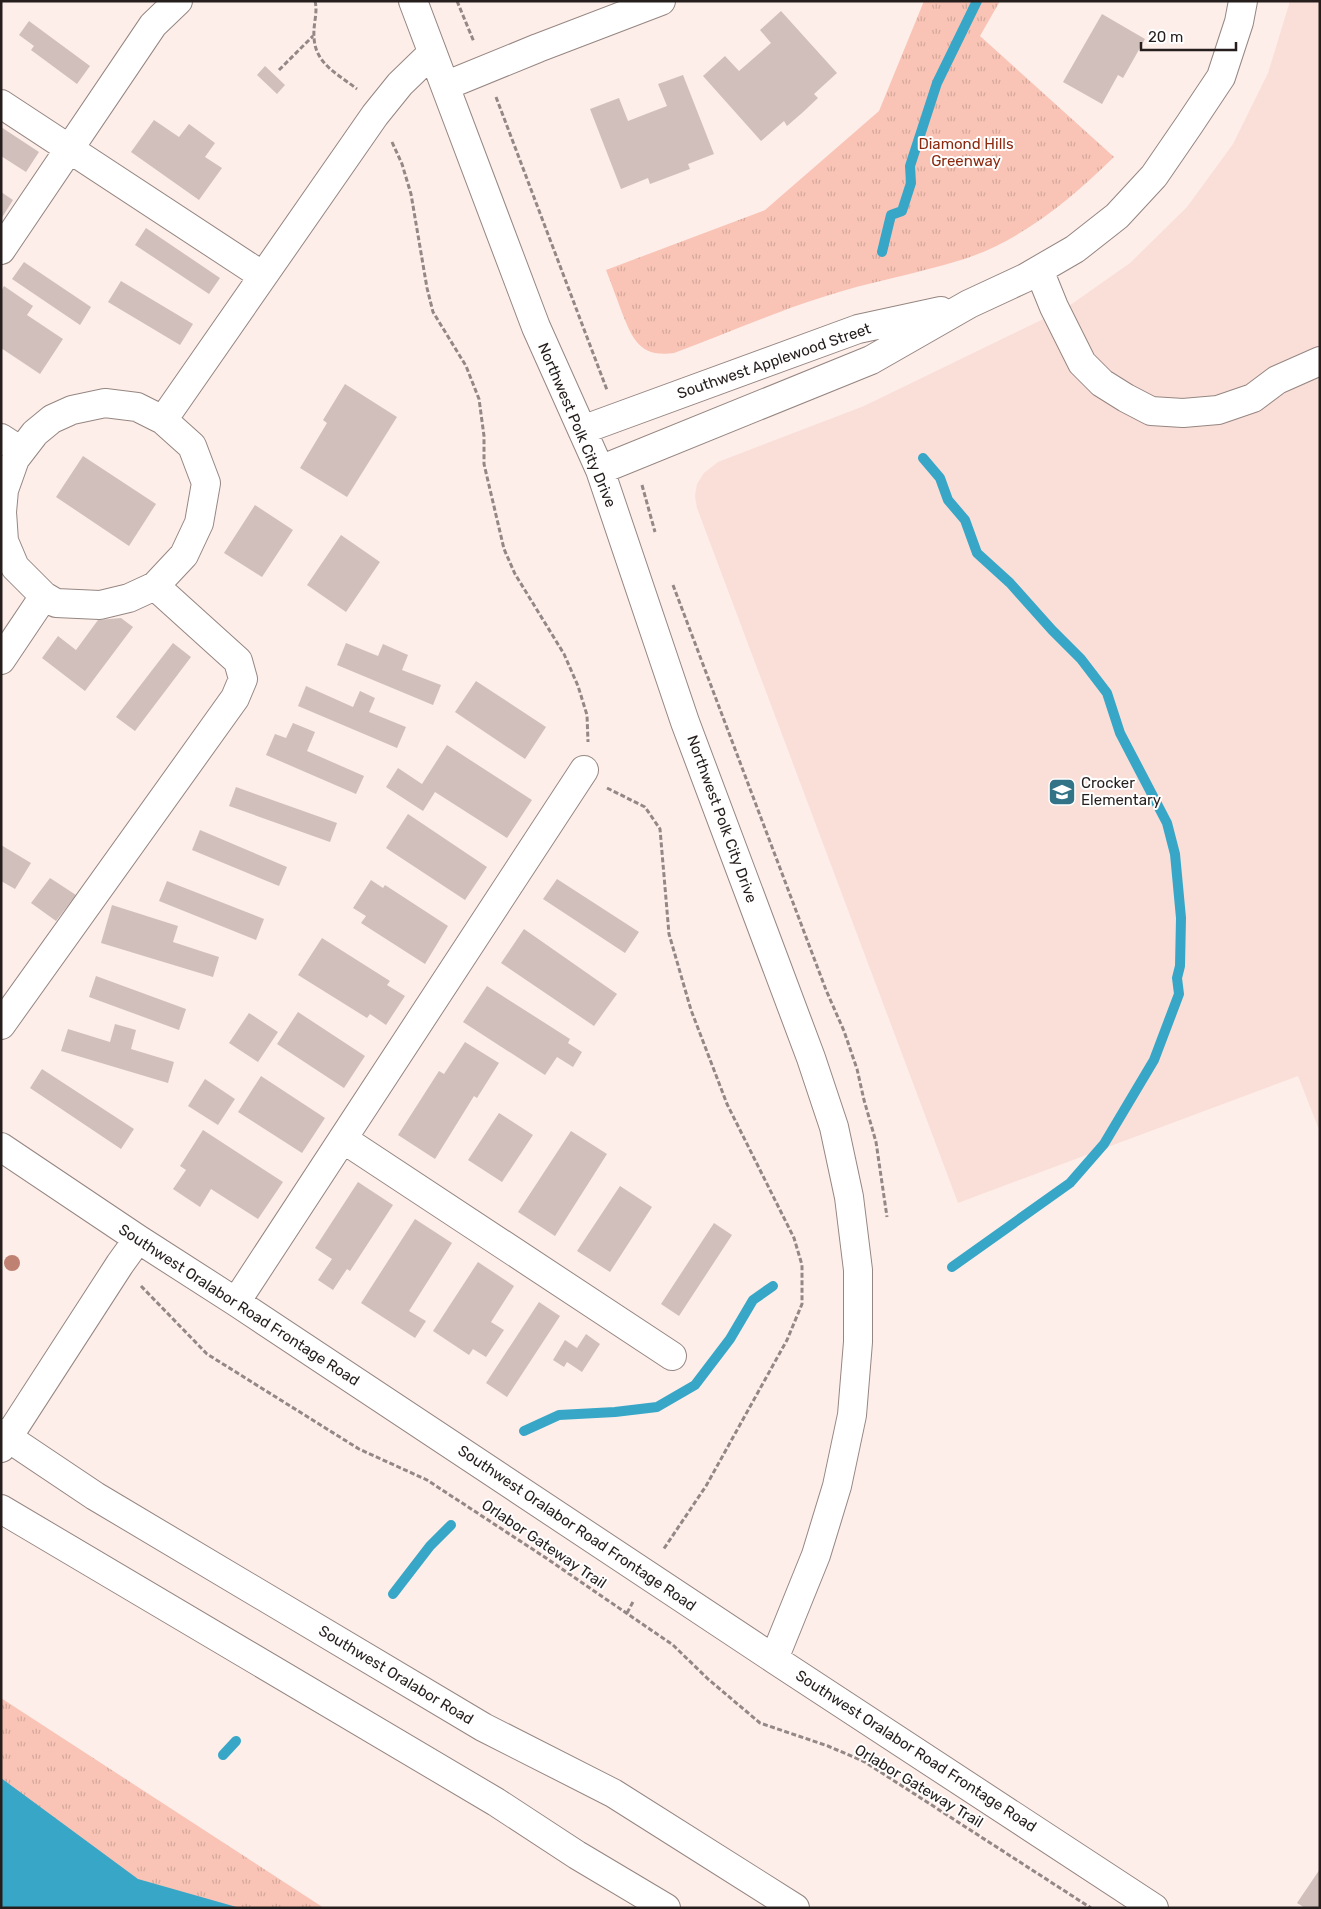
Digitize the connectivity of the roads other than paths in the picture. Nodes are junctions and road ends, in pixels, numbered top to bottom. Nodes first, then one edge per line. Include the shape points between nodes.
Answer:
1 (178, 1) edge
2 (661, 1) edge
3 (1243, 1) edge
4 (418, 3) edge
5 (432, 53) junction
6 (445, 86) junction
7 (1, 104) edge
8 (69, 149) junction
9 (1, 250) edge
10 (1039, 270) junction
11 (263, 276) junction
12 (969, 304) junction
13 (1320, 361) edge
14 (163, 420) junction
15 (582, 430) junction
16 (11, 444) edge
17 (600, 470) junction
18 (155, 586) junction
19 (44, 596) junction
20 (1, 660) edge
21 (584, 770) dead end
22 (1, 1026) edge
23 (343, 1139) junction
24 (1, 1147) edge
25 (138, 1239) junction
26 (236, 1302) junction
27 (672, 1356) dead end
28 (3, 1440) edge
29 (1, 1509) edge
30 (774, 1659) junction
31 (577, 1855) junction
32 (649, 1908) edge
33 (666, 1908) edge
34 (795, 1908) edge
35 (1154, 1908) edge

1 - 8 street via 153,25
2 - 6 street
3 - 10 street, Southwest Applewood Street via 1221,77 1154,176 1117,216 1075,249
4 - 5 street, Northwest Polk City Drive
5 - 6 street, Northwest Polk City Drive
5 - 11 street via 400,84 376,115
6 - 15 street, Northwest Polk City Drive via 536,327
7 - 8 street
8 - 9 street
8 - 11 street
10 - 12 street, Southwest Applewood Street
10 - 13 street via 1082,363 1102,382 1151,411 1218,410 1253,398 1277,380
11 - 14 street
12 - 15 street, Southwest Applewood Street via 858,329
12 - 17 street, Southwest Applewood Street via 872,360
14 - 16 street via 137,407 105,403 72,410
14 - 18 street via 192,446 206,483 199,523 184,555
15 - 17 street, Northwest Polk City Drive
16 - 19 street via 15,459 4,490 4,541 15,567
17 - 30 street, Northwest Polk City Drive via 685,722 811,1058 834,1127 849,1197 858,1270 858,1342 852,1415 838,1486 816,1555
18 - 19 street via 129,598 100,605 56,603
18 - 22 street via 238,661 243,679 235,698
19 - 20 street
21 - 23 street
23 - 26 street
23 - 27 street
24 - 25 street, Southwest Oralabor Road Frontage Road
25 - 26 street, Southwest Oralabor Road Frontage Road
25 - 28 street
26 - 30 street, Southwest Oralabor Road Frontage Road
28 - 34 street, Southwest Oralabor Road via 483,1727 613,1793
29 - 31 street via 496,1802
30 - 35 street, Southwest Oralabor Road Frontage Road
31 - 32 street
31 - 33 street

